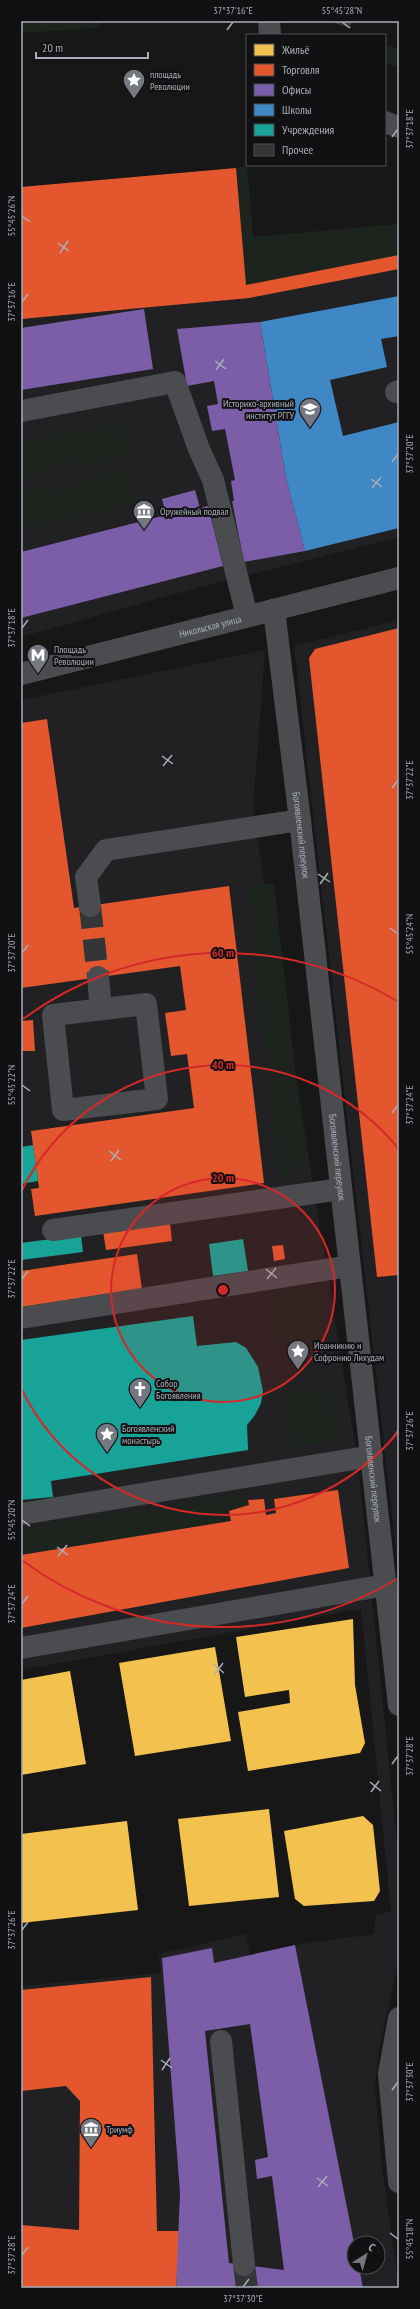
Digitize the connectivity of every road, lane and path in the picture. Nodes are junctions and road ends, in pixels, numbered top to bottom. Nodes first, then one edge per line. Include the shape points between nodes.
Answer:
1 (269, 21) edge
2 (270, 34) edge
3 (386, 122) edge
4 (399, 126) edge
5 (21, 411) edge
6 (399, 578) edge
7 (274, 610) junction
8 (247, 616) junction
9 (21, 674) edge
10 (300, 820) junction
11 (90, 906) tunnel mouth
12 (98, 977) tunnel mouth
13 (101, 1009) junction
14 (341, 1189) junction
15 (53, 1230) dead end
16 (350, 1266) junction
17 (21, 1318) edge
18 (372, 1456) junction
19 (21, 1514) edge
20 (386, 1585) junction
21 (21, 1648) edge
22 (399, 1705) edge
23 (399, 2018) edge
24 (221, 2041) dead end
25 (394, 2073) edge
26 (399, 2182) edge
27 (244, 2265) tunnel mouth

1 - 2 street
3 - 4 street
5 - 8 street via 175,382 213,480
6 - 7 street, Никольская улица
7 - 8 street, Никольская улица
7 - 10 street, Богоявленский переулок
8 - 9 street, Никольская улица
10 - 11 street via 106,850 86,876
10 - 14 street, Богоявленский переулок
12 - 13 street
13 - 13 street via 53,1015 64,1110 157,1099 146,1004
14 - 15 street
14 - 16 street, Богоявленский переулок
16 - 17 street
16 - 18 street, Богоявленский переулок
18 - 19 street
18 - 20 street, Богоявленский переулок
20 - 21 street
20 - 22 street, Богоявленский переулок
23 - 25 street
24 - 27 street
25 - 26 street

